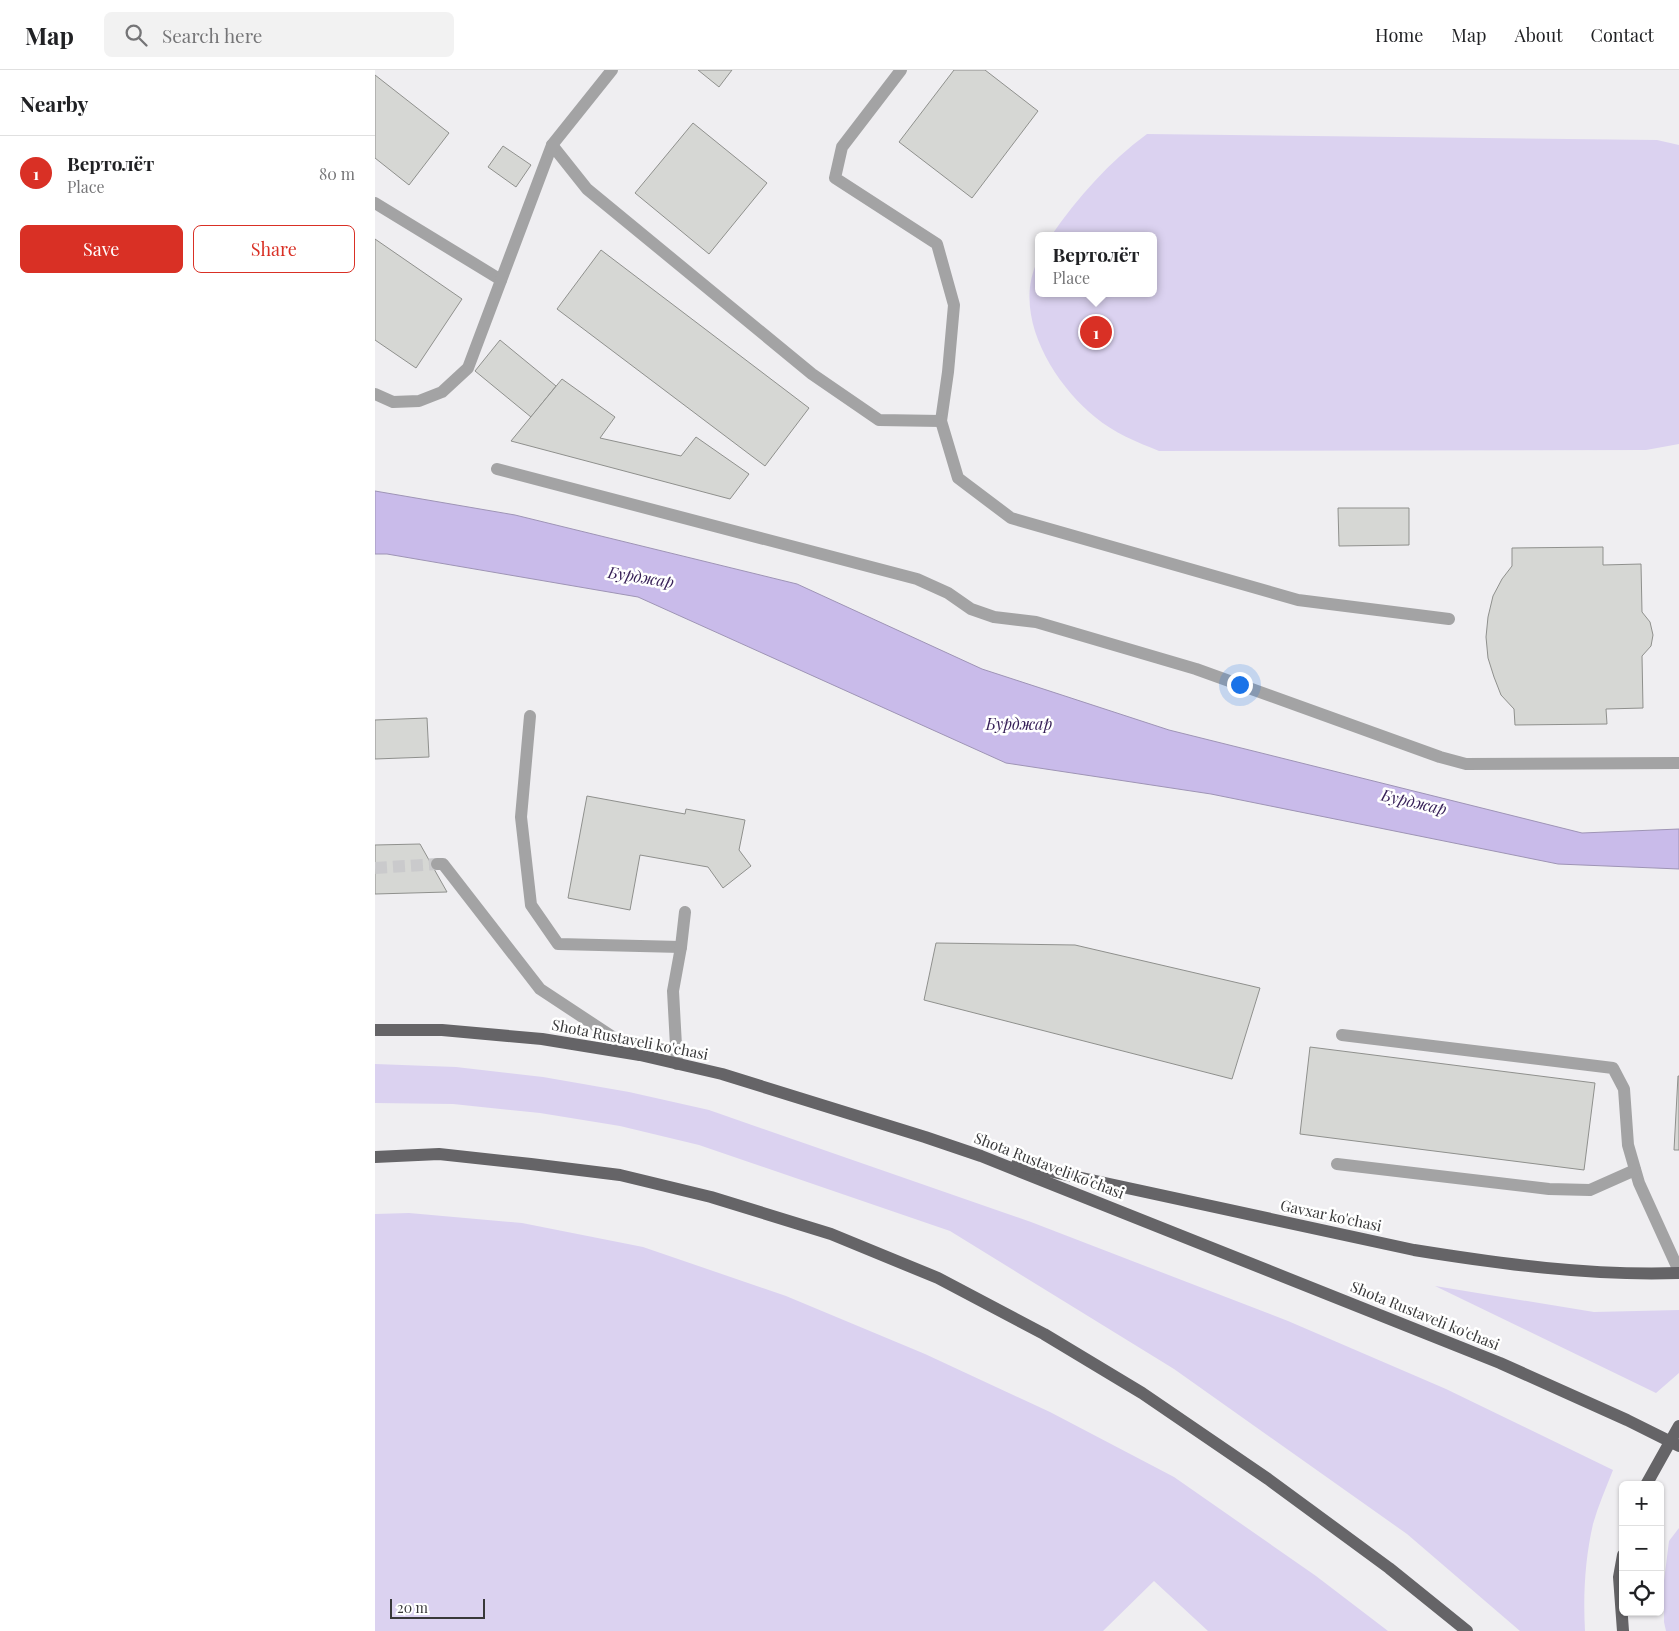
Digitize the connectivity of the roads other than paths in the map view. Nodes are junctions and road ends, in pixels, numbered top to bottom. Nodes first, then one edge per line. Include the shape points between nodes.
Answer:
1 (612, 70) edge
2 (901, 70) edge
3 (552, 145) junction
4 (375, 204) edge
5 (501, 280) junction
6 (375, 394) edge
7 (941, 421) junction
8 (497, 469) dead end
9 (1449, 619) dead end
10 (530, 716) dead end
11 (1679, 763) edge
12 (437, 864) tunnel mouth
13 (685, 912) dead end
14 (681, 947) junction
15 (375, 1030) edge
16 (1342, 1035) dead end
17 (640, 1055) junction
18 (677, 1064) junction
19 (981, 1156) junction
20 (375, 1157) edge
21 (1337, 1164) dead end
22 (1635, 1170) junction
23 (1679, 1272) edge
24 (1679, 1426) edge
25 (1674, 1443) edge
26 (1649, 1481) edge
27 (1620, 1571) edge
28 (1467, 1631) edge
29 (1623, 1631) edge

1 - 3 lane
2 - 7 lane via 842,147 835,178 937,244 954,305
3 - 5 lane
3 - 7 lane via 587,189 812,374 879,420
4 - 5 lane
5 - 6 lane via 467,368 443,392 419,401 393,402
7 - 9 lane via 958,478 1011,518 1297,600
8 - 11 lane via 917,579 949,593 971,610 994,617 1036,622 1196,668 1465,764
10 - 14 lane via 521,817 531,905 558,944
12 - 17 lane via 443,864 540,989
13 - 14 lane
14 - 18 lane via 673,990
15 - 17 main road, Shota Rustaveli ko'chasi via 441,1030 542,1039
16 - 22 lane via 1613,1068 1624,1089 1628,1145
17 - 18 main road, Shota Rustaveli ko'chasi
18 - 19 main road, Shota Rustaveli ko'chasi via 722,1074
19 - 23 main road, Gavxar ko'chasi via 1414,1250 1583,1271
19 - 25 main road, Shota Rustaveli ko'chasi via 1500,1363
20 - 28 main road via 439,1154 619,1176 711,1197 831,1234 938,1278 1044,1334 1142,1393 1374,1557
21 - 22 lane via 1549,1189 1589,1190
22 - 23 lane
24 - 25 main road
25 - 26 main road
27 - 29 main road

